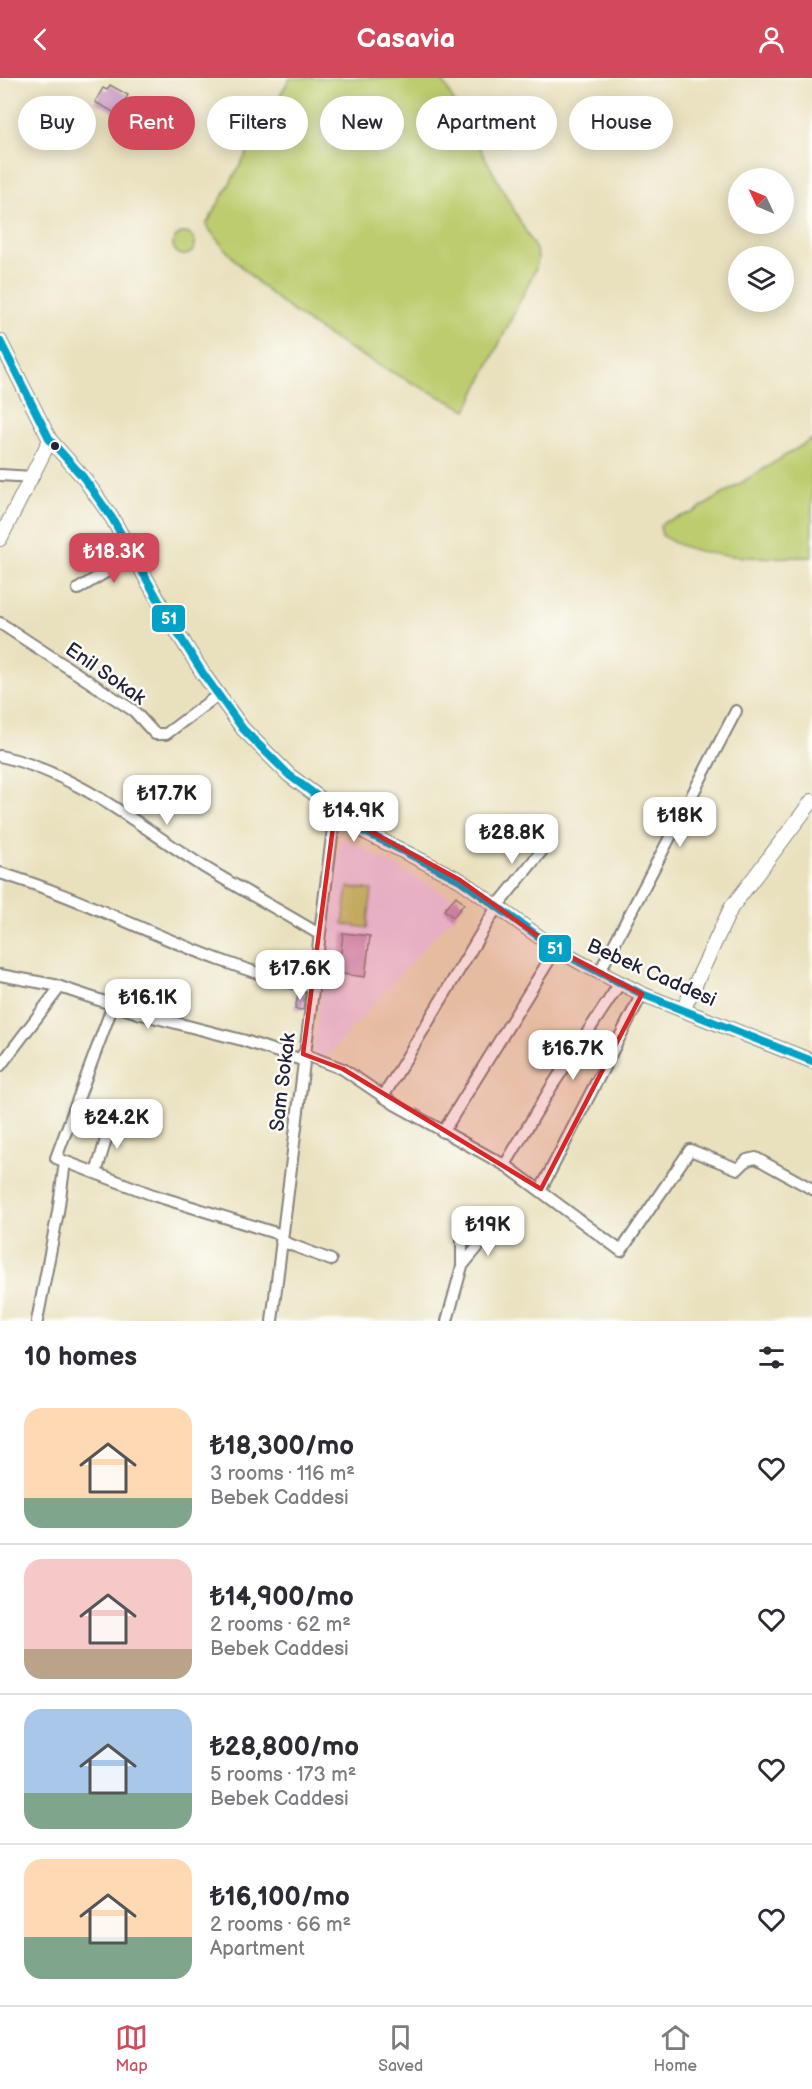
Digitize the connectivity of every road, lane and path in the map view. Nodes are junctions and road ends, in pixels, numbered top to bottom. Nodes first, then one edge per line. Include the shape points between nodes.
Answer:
1 (0, 341) edge
2 (50, 440) junction
3 (0, 475) edge
4 (33, 477) junction
5 (0, 539) edge
6 (134, 555) junction
7 (78, 589) dead end
8 (0, 623) edge
9 (218, 695) junction
10 (736, 711) dead end
11 (0, 756) edge
12 (812, 801) edge
13 (335, 812) junction
14 (548, 843) dead end
15 (0, 873) edge
16 (498, 905) junction
17 (319, 934) junction
18 (556, 949) junction
19 (599, 973) junction
20 (0, 975) edge
21 (620, 983) junction
22 (60, 987) junction
23 (312, 987) junction
24 (642, 994) junction
25 (113, 1005) junction
26 (684, 1010) junction
27 (303, 1057) junction
28 (812, 1061) edge
29 (0, 1066) edge
30 (383, 1097) junction
31 (112, 1119) dead end
32 (444, 1132) junction
33 (65, 1161) junction
34 (505, 1165) junction
35 (96, 1173) junction
36 (541, 1189) junction
37 (812, 1189) edge
38 (462, 1222) dead end
39 (491, 1231) dead end
40 (281, 1238) junction
41 (331, 1260) dead end
42 (462, 1266) junction
43 (37, 1321) edge
44 (272, 1321) edge
45 (447, 1321) edge

1 - 2 street, Bebek Caddesi
2 - 4 street
2 - 6 street, Bebek Caddesi via 98,497
3 - 4 street
4 - 5 street
6 - 7 street
6 - 9 street, Bebek Caddesi
8 - 9 street, Enil Sokak via 134,711 155,734 166,734
9 - 13 street, Bebek Caddesi via 272,761
10 - 19 street
11 - 17 street via 46,771 83,789
12 - 26 street via 731,908
13 - 16 street, Bebek Caddesi
13 - 17 street, Sam Sokak
14 - 16 street
15 - 23 street via 93,905 215,960
16 - 18 street, Bebek Caddesi
16 - 30 street
17 - 23 street, Sam Sokak
18 - 19 street, Bebek Caddesi
18 - 32 street
19 - 21 street, Bebek Caddesi
20 - 22 street
21 - 24 street, Bebek Caddesi
21 - 34 street
22 - 25 street
22 - 29 street
23 - 27 street, Sam Sokak
24 - 26 street, Bebek Caddesi
24 - 36 street
25 - 27 street
25 - 33 street via 56,1158
26 - 28 street, Bebek Caddesi
27 - 30 street via 342,1069
27 - 40 street, Sam Sokak
30 - 32 street
31 - 35 street
32 - 34 street
33 - 35 street
33 - 43 street
34 - 36 street
35 - 40 street
36 - 37 street via 621,1251 690,1150 738,1169 756,1158
38 - 42 street
39 - 42 street
40 - 41 street
40 - 44 street, Sam Sokak
42 - 45 street

